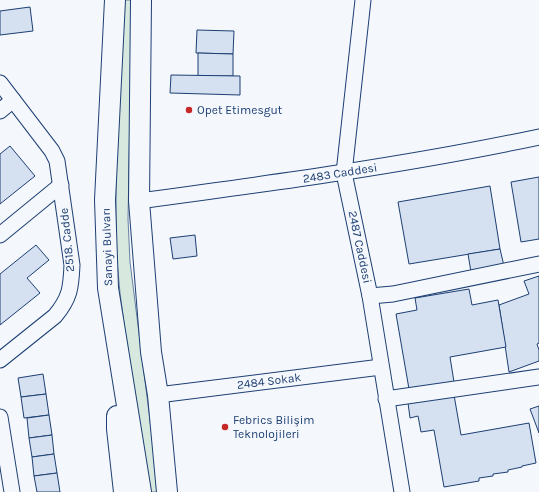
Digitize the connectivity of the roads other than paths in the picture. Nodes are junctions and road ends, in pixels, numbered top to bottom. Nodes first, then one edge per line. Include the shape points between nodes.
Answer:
1 (103, 0) edge
2 (115, 0) edge
3 (141, 0) edge
4 (363, 0) edge
5 (113, 28) junction
6 (0, 83) edge
7 (13, 100) junction
8 (0, 111) edge
9 (539, 137) edge
10 (344, 173) junction
11 (61, 185) junction
12 (139, 201) junction
13 (0, 235) edge
14 (539, 264) edge
15 (370, 296) junction
16 (0, 360) edge
17 (381, 367) junction
18 (539, 377) edge
19 (124, 393) junction
20 (158, 395) junction
21 (386, 399) junction
22 (0, 418) edge
23 (166, 472) junction
24 (12, 492) edge
25 (124, 492) edge
26 (141, 492) edge
27 (167, 492) edge
28 (172, 492) edge
29 (402, 492) edge

1 - 5 main road
2 - 5 main road, Sanayi Bulvarı
3 - 12 main road
4 - 10 street, 2487 Caddesi
5 - 19 main road, Sanayi Bulvarı via 105,243 108,288
6 - 7 street, 2518. Cadde
7 - 8 street
7 - 11 street, 2518. Cadde via 52,151 57,161
9 - 10 street, 2483 Caddesi
10 - 12 street, 2483 Caddesi
10 - 15 street, 2487 Caddesi
11 - 13 street
11 - 16 street, 2518. Cadde via 72,264 68,298 55,316
12 - 20 main road via 151,352
14 - 15 street via 393,294
15 - 17 street, 2487 Caddesi
17 - 20 street, 2484 Sokak
17 - 21 street, 2487 Caddesi
18 - 21 street
19 - 25 main road via 117,410
19 - 26 main road, Sanayi Bulvarı
20 - 23 main road
21 - 29 street, 2487 Caddesi
22 - 24 street
23 - 27 main road
23 - 28 main road

